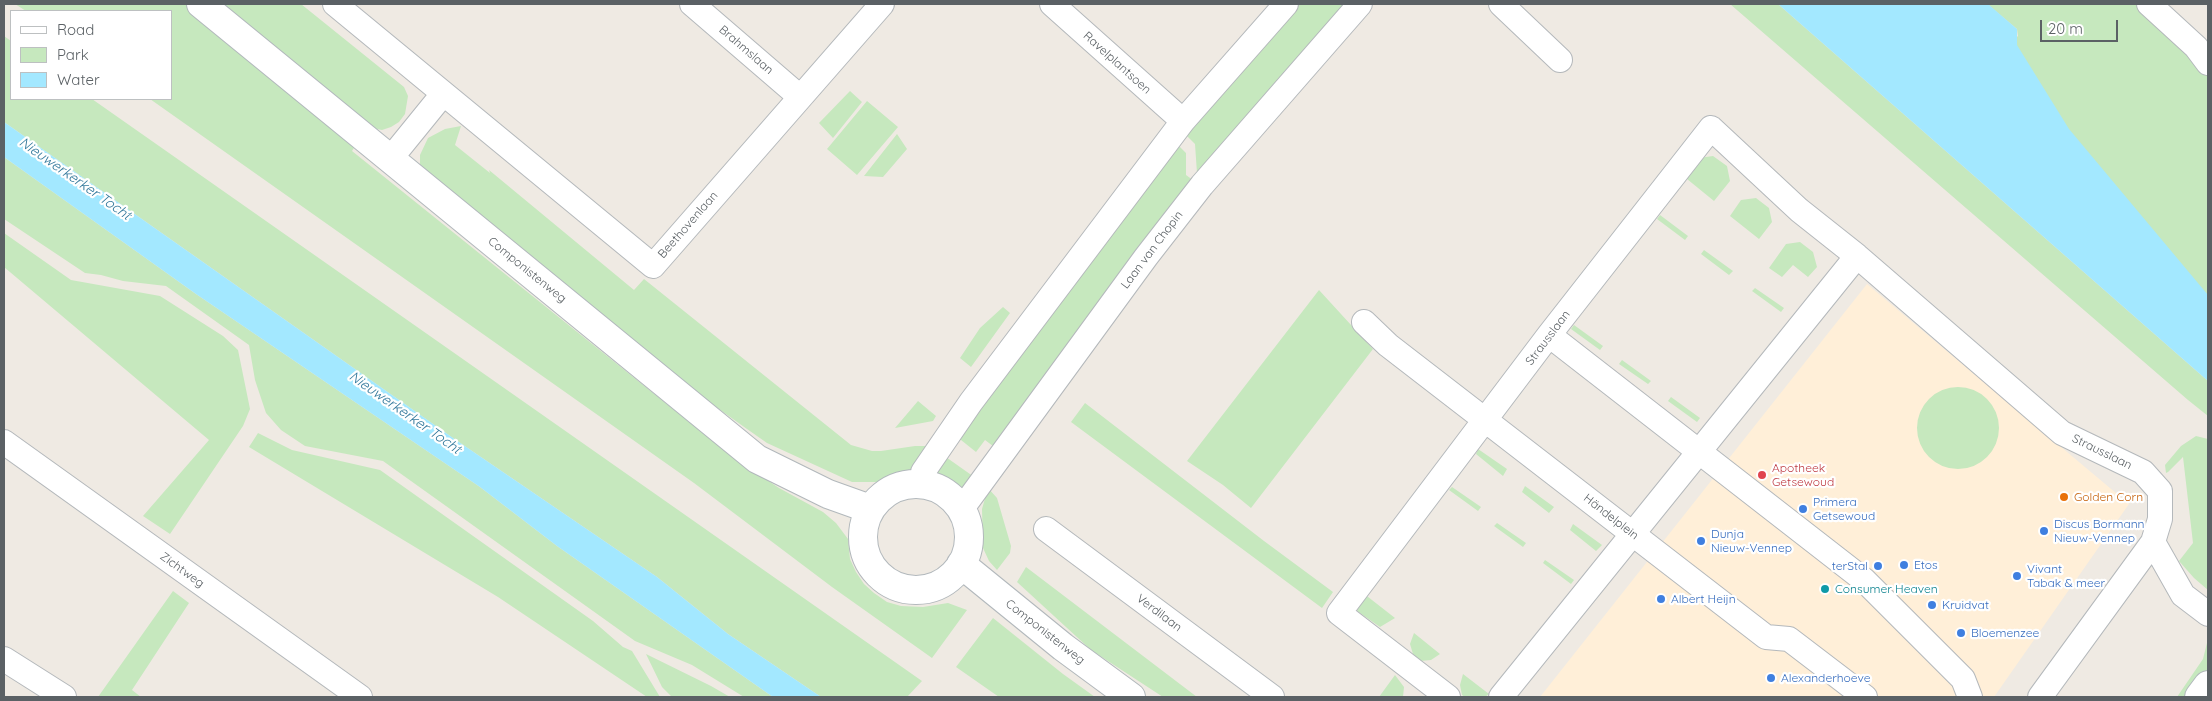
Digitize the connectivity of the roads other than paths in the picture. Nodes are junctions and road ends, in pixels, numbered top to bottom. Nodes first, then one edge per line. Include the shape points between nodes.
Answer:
1 (201, 4) edge
2 (336, 4) edge
3 (692, 4) edge
4 (882, 4) edge
5 (1052, 4) edge
6 (1286, 4) edge
7 (1360, 4) edge
8 (1501, 4) edge
9 (2150, 4) edge
10 (1560, 60) dead end
11 (2208, 63) edge
12 (443, 94) junction
13 (800, 97) junction
14 (1183, 121) junction
15 (391, 158) junction
16 (1857, 256) junction
17 (1364, 322) dead end
18 (1549, 335) junction
19 (1486, 421) junction
20 (4, 442) edge
21 (1699, 452) junction
22 (927, 485) junction
23 (870, 509) junction
24 (961, 510) junction
25 (1046, 530) dead end
26 (1632, 534) junction
27 (2153, 542) junction
28 (961, 564) junction
29 (2208, 614) edge
30 (4, 659) edge
31 (2208, 685) edge
32 (1424, 690) edge
33 (64, 697) edge
34 (360, 697) edge
35 (1131, 697) edge
36 (1272, 697) edge
37 (1448, 697) edge
38 (1501, 697) edge
39 (1865, 697) edge
40 (1970, 697) edge
41 (2040, 697) edge
42 (2199, 697) edge

1 - 15 main road, Componistenweg
2 - 12 street, Beethovenlaan
3 - 13 street, Brahmslaan
4 - 13 street, Beethovenlaan
5 - 14 street, Ravelplantsoen
6 - 14 street
7 - 24 street, Laan van Chopin via 1168,228
8 - 10 street
9 - 11 street via 2196,47
12 - 13 street, Beethovenlaan via 653,266
12 - 15 street
14 - 22 street via 940,444 922,472
15 - 23 main road, Componistenweg via 756,459 828,494
16 - 18 street, Strausslaan via 1799,210 1711,128
16 - 21 street
16 - 27 street, Strausslaan via 2062,433 2143,472 2160,491 2160,519
17 - 19 street, Händelplein via 1388,345
18 - 19 street, Strausslaan
18 - 21 street
19 - 26 street, Händelplein
19 - 32 street, Strausslaan via 1339,613
20 - 34 street, Zichtweg
21 - 26 street
21 - 40 street via 1864,580 1963,680
22 - 23 main road via 895,488
22 - 24 main road via 940,490
23 - 28 main road via 863,541 867,558 888,582 904,589 920,590 936,586
24 - 28 main road via 968,537
25 - 36 street, Verdilaan
26 - 38 street
26 - 39 street, Händelplein via 1766,637 1789,639
27 - 29 street via 2183,595
27 - 41 street, Strausslaan
28 - 35 main road, Componistenweg via 1063,647
30 - 33 street
31 - 42 main road
32 - 37 street, Strausslaan

